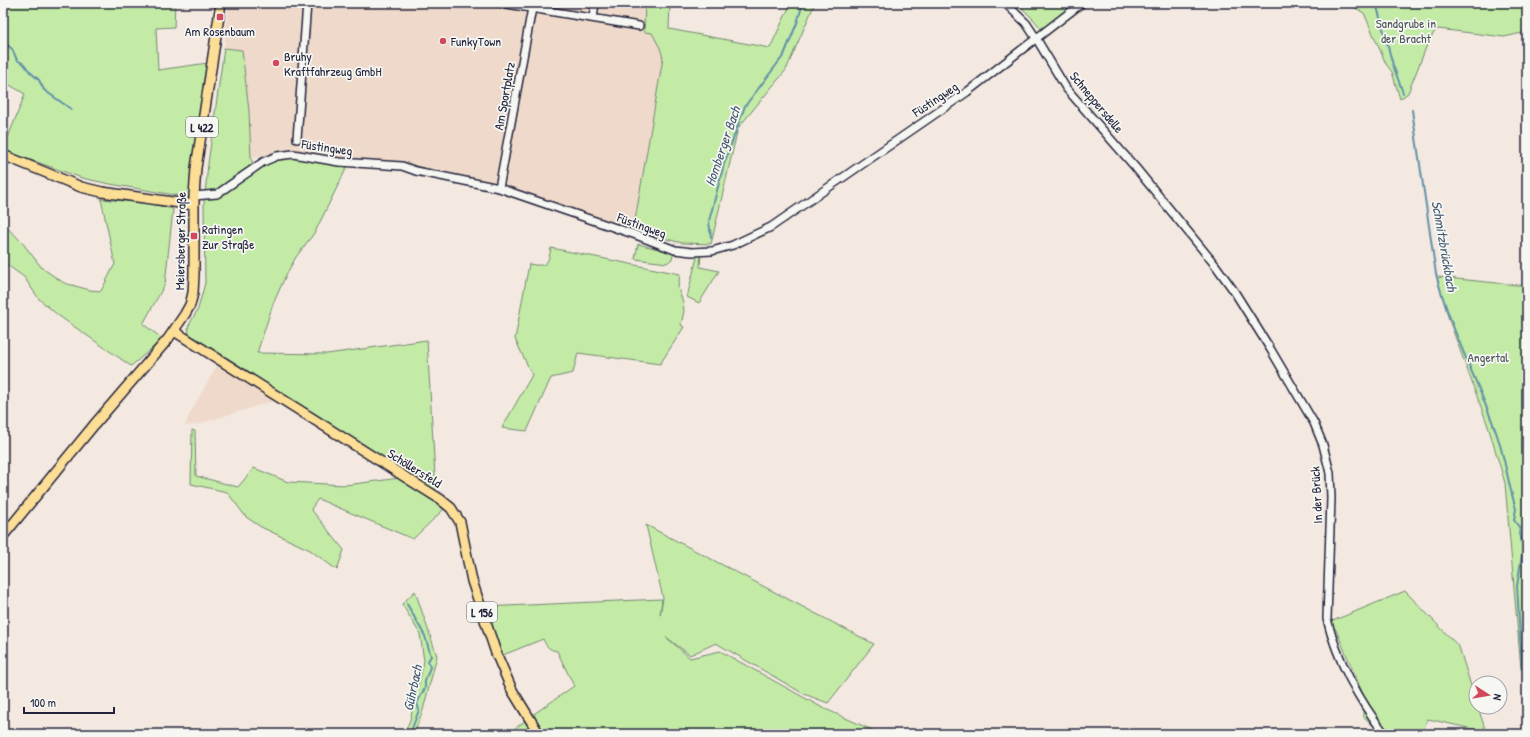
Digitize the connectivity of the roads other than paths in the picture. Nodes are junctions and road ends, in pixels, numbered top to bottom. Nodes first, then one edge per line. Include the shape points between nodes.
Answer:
1 (221, 3) edge
2 (307, 3) edge
3 (501, 3) edge
4 (595, 3) edge
5 (1005, 3) edge
6 (1082, 3) edge
7 (532, 8) junction
8 (593, 18) junction
9 (639, 26) dead end
10 (1036, 38) junction
11 (297, 138) dead end
12 (3, 155) edge
13 (499, 188) junction
14 (194, 201) junction
15 (1174, 214) joint
16 (174, 331) junction
17 (3, 536) edge
18 (539, 734) edge
19 (1385, 734) edge

1 - 14 main road, Meiersberger Straße / L 422 via 197,159
2 - 11 street
3 - 7 street
4 - 8 street
5 - 10 street, Schneppersdelle via 1026,23
6 - 10 street, Füstingweg
7 - 8 street
7 - 13 street, Am Sportplatz
8 - 9 street
10 - 13 street, Füstingweg via 967,92 772,227 725,248 703,252 675,250
10 - 15 street, Schneppersdelle via 1066,88
12 - 14 main road via 81,187 102,192
13 - 14 street, Füstingweg via 402,166 339,162 293,154 277,156 263,162 217,194
14 - 16 main road, Meiersberger Straße / L 422 via 193,293 185,314
15 - 19 street, In der Brück via 1234,292 1299,395 1323,445 1330,473 1328,619 1332,638 1362,701
16 - 17 main road, Meiersberger Straße / L 422
16 - 18 main road, Schöllersfeld / L 156 via 451,508 460,522 472,581 496,653 512,690

